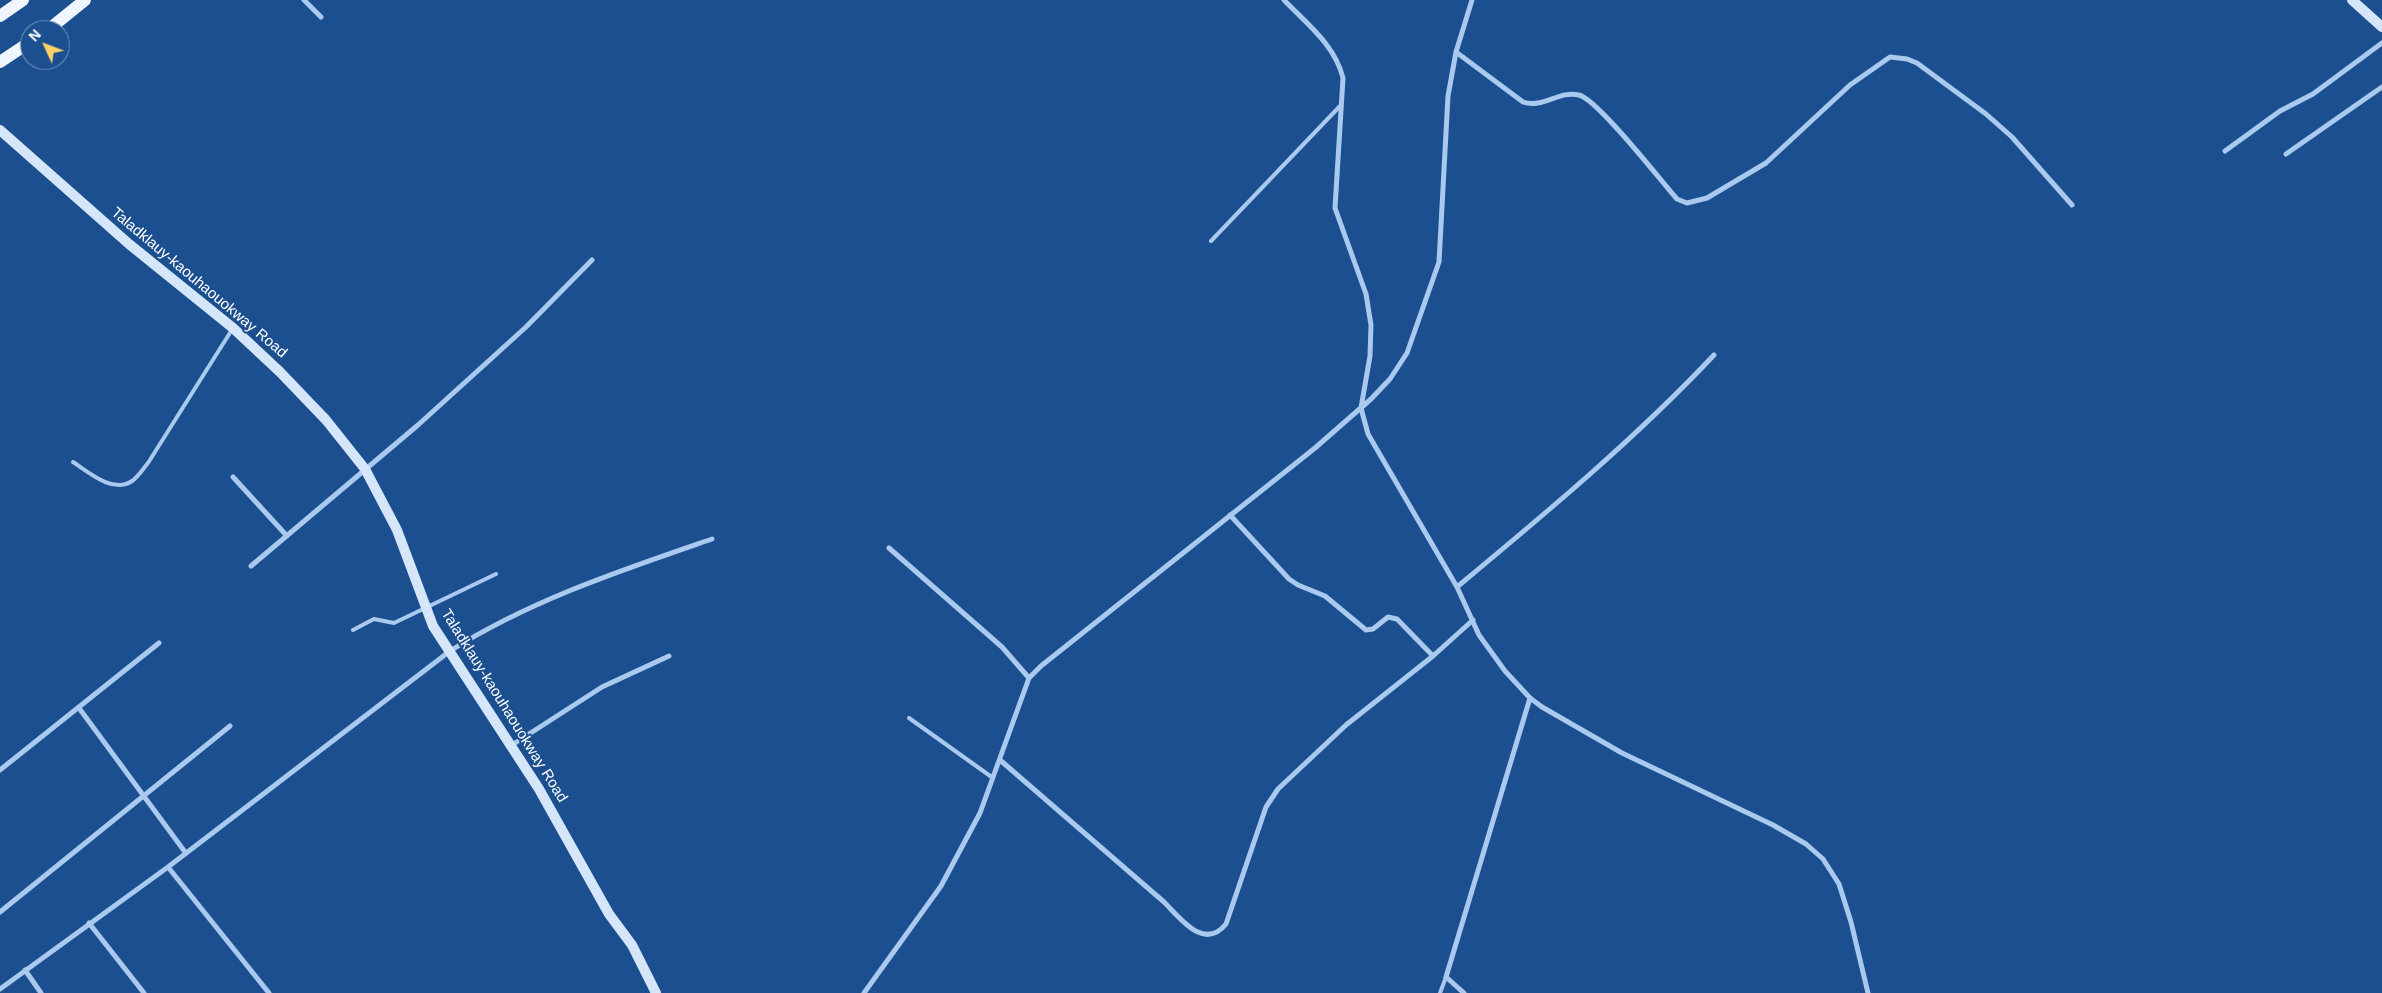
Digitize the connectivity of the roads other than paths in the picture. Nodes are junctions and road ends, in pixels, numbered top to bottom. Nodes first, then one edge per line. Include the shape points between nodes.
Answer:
1 (23, 0) edge
2 (85, 0) edge
3 (304, 0) edge
4 (1284, 0) edge
5 (1472, 0) edge
6 (2352, 0) edge
7 (0, 16) edge
8 (321, 16) dead end
9 (60, 20) edge
10 (2382, 27) edge
11 (2382, 43) edge
12 (20, 49) edge
13 (1456, 52) junction
14 (0, 62) edge
15 (2382, 87) edge
16 (1340, 105) junction
17 (0, 130) edge
18 (2225, 151) dead end
19 (2286, 154) dead end
20 (2072, 205) dead end
21 (1211, 241) dead end
22 (592, 260) dead end
23 (233, 328) junction
24 (1714, 355) dead end
25 (1361, 408) junction
26 (73, 462) dead end
27 (365, 469) junction
28 (233, 477) dead end
29 (1230, 516) junction
30 (287, 536) junction
31 (712, 539) dead end
32 (890, 548) dead end
33 (251, 566) dead end
34 (496, 574) dead end
35 (1457, 586) junction
36 (426, 606) junction
37 (1474, 620) junction
38 (353, 630) dead end
39 (159, 643) dead end
40 (450, 651) junction
41 (669, 656) dead end
42 (1433, 656) junction
43 (1029, 678) junction
44 (1530, 698) junction
45 (79, 708) junction
46 (909, 718) dead end
47 (230, 726) dead end
48 (512, 745) junction
49 (1000, 760) junction
50 (0, 770) edge
51 (993, 778) junction
52 (144, 796) junction
53 (185, 852) junction
54 (168, 867) junction
55 (0, 912) edge
56 (89, 923) junction
57 (25, 970) junction
58 (1446, 977) junction
59 (0, 989) edge
60 (41, 993) edge
61 (144, 993) edge
62 (269, 993) edge
63 (656, 993) edge
64 (864, 993) edge
65 (1440, 993) edge
66 (1464, 993) edge
67 (1868, 993) edge

1 - 7 main road
2 - 9 main road
3 - 8 street
4 - 16 street via 1339,61 1342,78
5 - 13 street
6 - 10 street
11 - 18 street
12 - 14 main road
13 - 20 street via 1523,102 1532,105 1572,94 1582,95 1677,199 1687,203 1707,198 1766,163 1850,85 1883,61 1890,57 1907,59 1917,63 2012,137
13 - 25 street via 1448,96 1438,262 1408,353 1390,379
15 - 19 street
16 - 21 lane
16 - 25 street via 1334,208 1366,294 1371,325 1370,356
17 - 23 street, Taladklauy-kaouhaouokway Road via 130,244
22 - 27 street via 526,327 413,430
23 - 26 lane via 148,463 131,482 117,485 98,480
23 - 27 street, Taladklauy-kaouhaouokway Road via 326,420
24 - 35 street via 1667,405
25 - 29 street
25 - 35 street via 1368,434
27 - 30 street
27 - 36 street, Taladklauy-kaouhaouokway Road via 397,530
28 - 30 street
29 - 42 street via 1289,579 1325,596 1366,630 1393,617
29 - 43 street
30 - 33 street
31 - 40 street via 598,578
32 - 43 street via 1002,647
34 - 36 lane
35 - 37 street
36 - 38 lane via 394,623 374,619
36 - 40 street, Taladklauy-kaouhaouokway Road via 433,626
37 - 42 street
37 - 44 street via 1479,635 1494,657
39 - 45 street
40 - 48 street, Taladklauy-kaouhaouokway Road
40 - 53 street
41 - 48 street via 602,687
42 - 49 street via 1346,725 1278,789 1266,808 1226,924 1212,935 1186,924
43 - 49 street
44 - 58 street
44 - 67 street via 1570,725 1622,753 1774,825 1806,844 1823,859 1839,884
45 - 50 street
45 - 52 street
46 - 51 lane
47 - 52 street
48 - 63 street, Taladklauy-kaouhaouokway Road via 604,906 632,945
49 - 51 street
51 - 64 street via 980,813 941,886
52 - 53 street
52 - 55 street
53 - 54 street
54 - 56 street
54 - 62 street
56 - 57 street
56 - 61 street
57 - 59 street
57 - 60 street
58 - 65 lane
58 - 66 street

